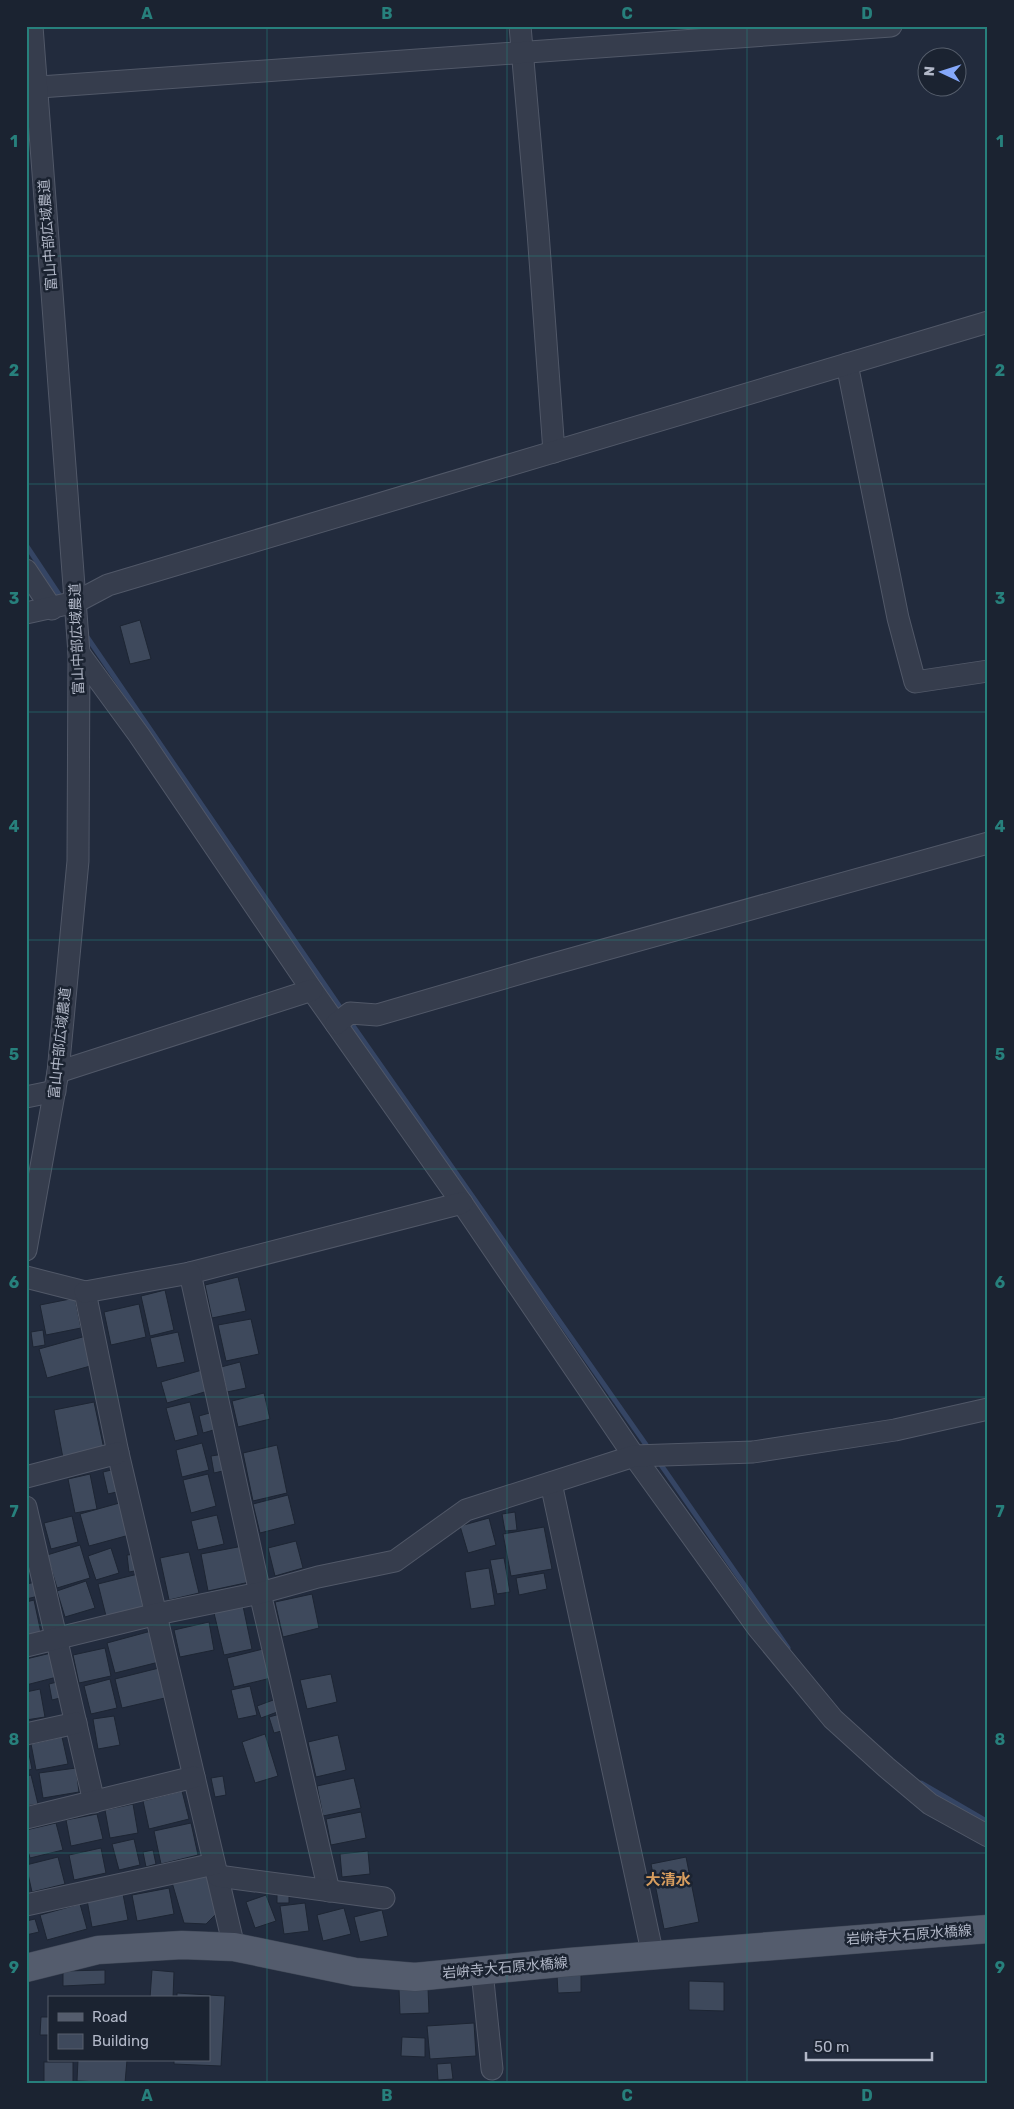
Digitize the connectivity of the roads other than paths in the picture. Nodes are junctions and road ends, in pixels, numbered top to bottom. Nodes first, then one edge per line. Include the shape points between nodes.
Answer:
1 (32, 26) edge
2 (520, 26) edge
3 (891, 26) edge
4 (522, 54) junction
5 (32, 88) edge
6 (988, 322) edge
7 (847, 364) junction
8 (554, 452) junction
9 (26, 570) edge
10 (76, 602) junction
11 (52, 609) junction
12 (26, 613) edge
13 (79, 653) junction
14 (988, 671) edge
15 (988, 843) edge
16 (312, 990) junction
17 (336, 1024) junction
18 (57, 1081) junction
19 (26, 1098) edge
20 (462, 1203) junction
21 (26, 1250) edge
22 (190, 1273) junction
23 (26, 1278) edge
24 (85, 1292) junction
25 (988, 1409) edge
26 (118, 1453) junction
27 (634, 1456) junction
28 (26, 1477) edge
29 (551, 1483) junction
30 (26, 1507) edge
31 (260, 1593) junction
32 (157, 1614) junction
33 (56, 1638) junction
34 (26, 1646) edge
35 (76, 1722) junction
36 (26, 1734) edge
37 (194, 1777) junction
38 (94, 1802) junction
39 (26, 1818) edge
40 (988, 1836) edge
41 (216, 1870) junction
42 (330, 1891) junction
43 (384, 1898) dead end
44 (26, 1905) edge
45 (988, 1929) edge
46 (234, 1947) junction
47 (653, 1956) junction
48 (26, 1968) edge
49 (482, 1970) junction
50 (492, 2069) dead end

1 - 5 street, 富山中部広域農道
2 - 4 street
3 - 4 street
4 - 5 street
4 - 8 street
5 - 10 street, 富山中部広域農道
6 - 7 street
7 - 8 street
7 - 14 street via 898,618 916,682
8 - 10 street via 108,586
9 - 11 street
10 - 11 street
10 - 13 street, 富山中部広域農道
11 - 12 street
13 - 16 street via 140,735
13 - 18 street, 富山中部広域農道 via 78,861
15 - 17 street via 377,1015 350,1013
16 - 17 street
16 - 18 street
17 - 20 street
18 - 19 street
18 - 21 street, 富山中部広域農道
20 - 22 street
20 - 27 street
22 - 24 street
22 - 31 street
23 - 24 street
24 - 26 street
25 - 27 street via 895,1430 753,1452
26 - 28 street
26 - 32 street
27 - 29 street
27 - 40 street via 758,1628 832,1719 930,1804
29 - 31 street via 466,1510 395,1561
29 - 47 street
30 - 33 street
31 - 32 street
31 - 42 street
32 - 33 street
32 - 37 street
33 - 34 street
33 - 35 street
35 - 36 street
35 - 38 street
37 - 38 street
37 - 41 street
38 - 39 street
41 - 42 street
41 - 44 street
41 - 46 street
42 - 43 street
45 - 47 main road, 岩峅寺大石原水橋線
46 - 48 main road, 岩峅寺大石原水橋線 via 182,1945 98,1950
46 - 49 main road, 岩峅寺大石原水橋線 via 355,1972 415,1977
47 - 49 main road, 岩峅寺大石原水橋線
49 - 50 street

